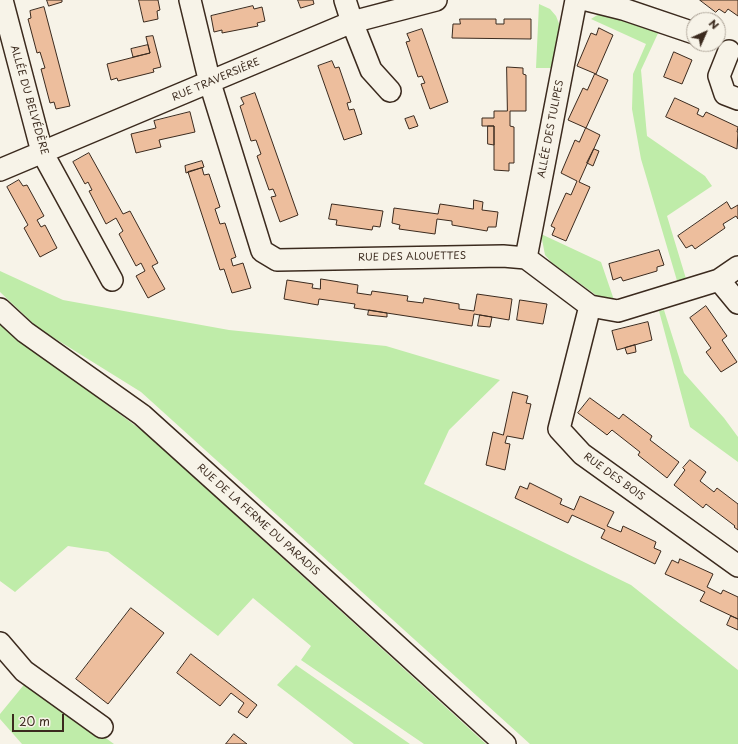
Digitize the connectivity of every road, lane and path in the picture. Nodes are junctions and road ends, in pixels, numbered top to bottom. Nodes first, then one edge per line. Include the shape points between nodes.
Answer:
1 (2, 0) edge
2 (190, 0) edge
3 (345, 0) edge
4 (436, 0) edge
5 (576, 0) edge
6 (587, 0) edge
7 (352, 22) junction
8 (686, 30) edge
9 (728, 50) edge
10 (210, 83) junction
11 (390, 91) dead end
12 (738, 99) edge
13 (42, 152) junction
14 (0, 170) edge
15 (526, 258) junction
16 (738, 267) edge
17 (112, 280) dead end
18 (719, 280) junction
19 (738, 303) edge
20 (590, 306) junction
21 (0, 309) edge
22 (738, 566) edge
23 (0, 643) edge
24 (102, 727) dead end
25 (505, 744) edge

1 - 13 street, ALLÉE DU BELVÉDÈRE
2 - 10 street, RUE DES ALOUETTES
3 - 7 street
4 - 7 street, RUE TRAVERSIÈRE
5 - 15 street, ALLÉE DES TULIPES
6 - 8 street
7 - 10 street, RUE TRAVERSIÈRE
7 - 11 street via 371,70
9 - 12 street via 719,76 725,94
10 - 13 street, RUE TRAVERSIÈRE
10 - 15 street, RUE DES ALOUETTES via 262,251 277,260 503,256
13 - 14 street, RUE TRAVERSIÈRE
13 - 17 street, ALLÉE DU BELVÉDÈRE
15 - 20 street
16 - 18 street
18 - 19 street
18 - 20 street via 618,311
20 - 22 street, RUE DES BOIS via 559,429 582,454
21 - 25 street, RUE DE LA FERME DU PARADIS via 25,332 142,415
23 - 24 street via 24,671

